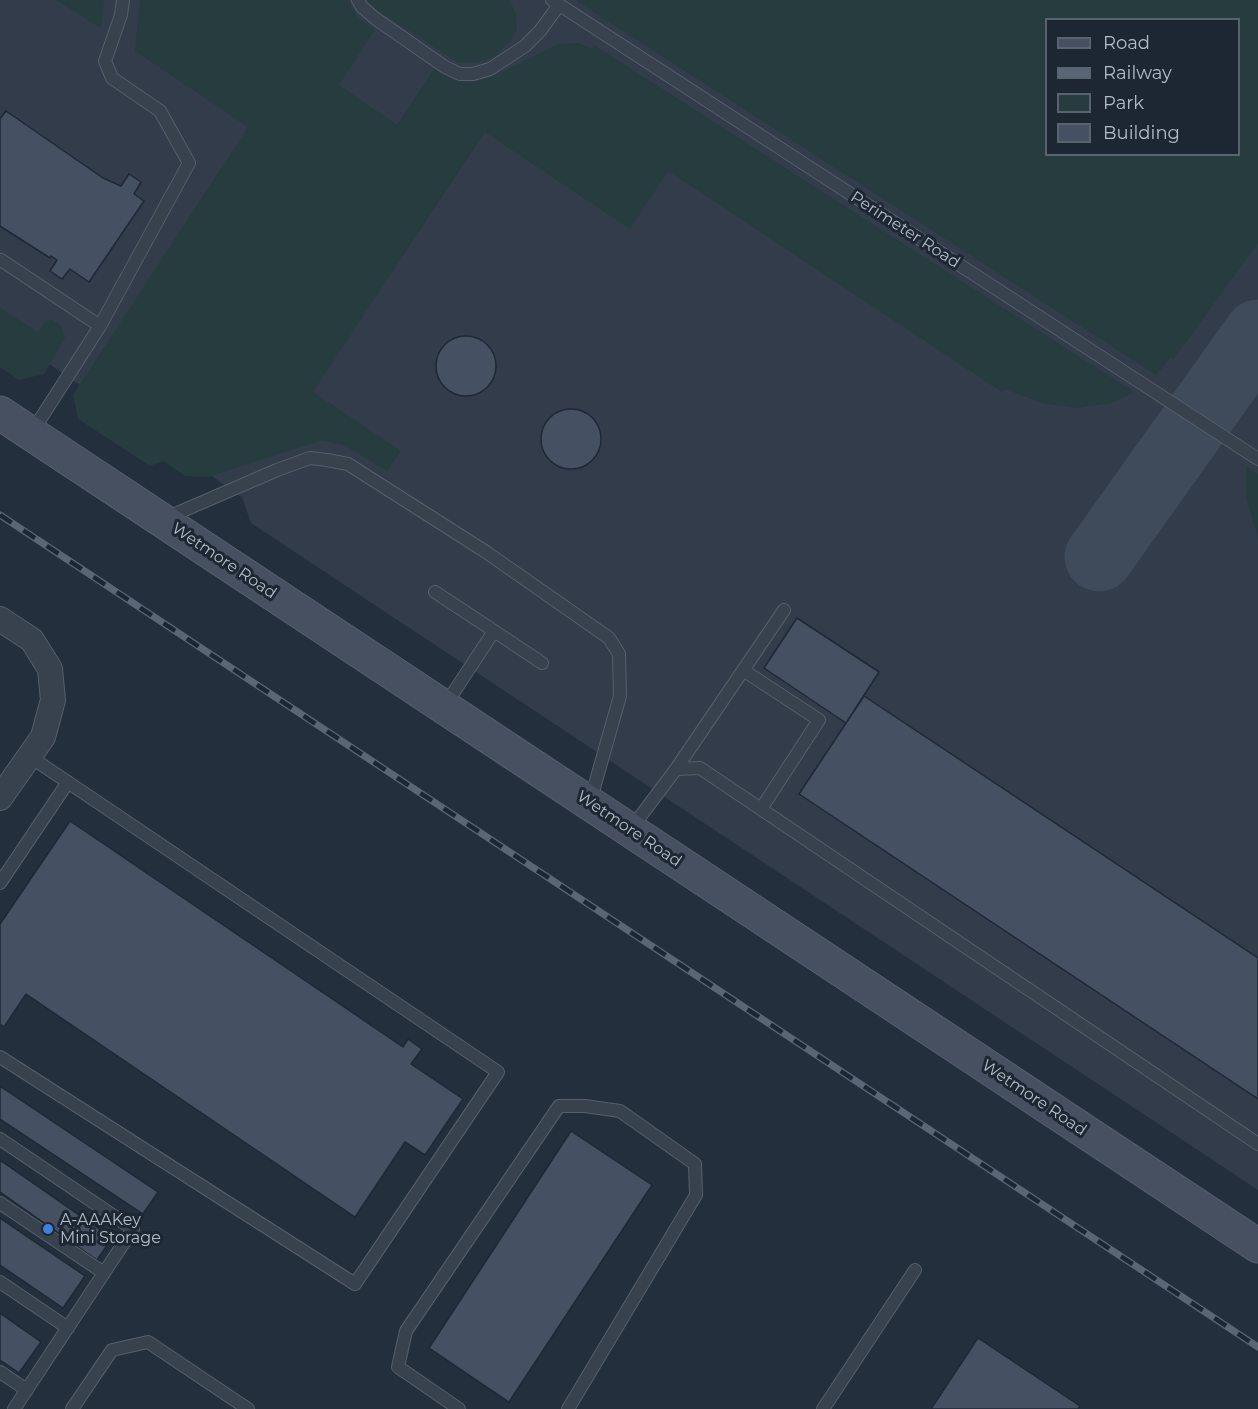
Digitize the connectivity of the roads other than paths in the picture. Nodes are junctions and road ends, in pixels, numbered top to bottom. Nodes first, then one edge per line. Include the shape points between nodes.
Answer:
1 (123, 0) edge
2 (358, 0) edge
3 (555, 2) edge
4 (1, 260) edge
5 (100, 326) junction
6 (0, 412) edge
7 (31, 433) junction
8 (1258, 459) edge
9 (162, 520) junction
10 (435, 592) dead end
11 (784, 610) dead end
12 (0, 619) edge
13 (494, 632) junction
14 (542, 663) dead end
15 (744, 670) junction
16 (444, 707) junction
17 (29, 756) junction
18 (676, 769) junction
19 (68, 782) junction
20 (0, 798) edge
21 (589, 803) junction
22 (761, 809) junction
23 (630, 830) junction
24 (0, 883) edge
25 (0, 1057) edge
26 (0, 1139) edge
27 (1258, 1143) edge
28 (0, 1203) edge
29 (1258, 1246) edge
30 (915, 1270) dead end
31 (104, 1273) junction
32 (0, 1282) edge
33 (68, 1328) junction
34 (0, 1372) edge
35 (27, 1390) junction
36 (14, 1409) edge
37 (72, 1409) edge
38 (248, 1409) edge
39 (459, 1409) edge
40 (568, 1409) edge
41 (823, 1409) edge

1 - 5 lane via 105,61 112,78 160,111 189,163
2 - 3 lane via 376,19 460,74 490,69 525,46 540,31
3 - 8 lane, Perimeter Road
4 - 5 lane
5 - 7 lane
6 - 7 main road, Wetmore Road
7 - 9 main road, Wetmore Road
9 - 16 main road, Wetmore Road
9 - 21 lane via 299,462 327,460 348,464 486,552 609,638 619,654 620,696
10 - 13 lane
11 - 15 lane
12 - 17 street via 32,640 50,669 52,700 43,736
13 - 14 lane
13 - 16 lane
15 - 18 lane
15 - 22 lane via 819,720
16 - 21 main road, Wetmore Road
17 - 19 lane
17 - 20 street
18 - 22 lane via 700,768
18 - 23 lane
19 - 24 lane
19 - 25 lane via 498,1072 355,1284
21 - 23 main road, Wetmore Road
22 - 27 lane
23 - 29 main road, Wetmore Road
26 - 31 lane via 133,1229
28 - 31 lane
30 - 41 lane
31 - 33 lane
32 - 33 lane
33 - 35 lane
34 - 35 lane
35 - 36 lane
37 - 38 lane via 112,1350 148,1342
39 - 40 lane via 398,1367 406,1331 558,1106 585,1106 620,1111 695,1164 696,1195

